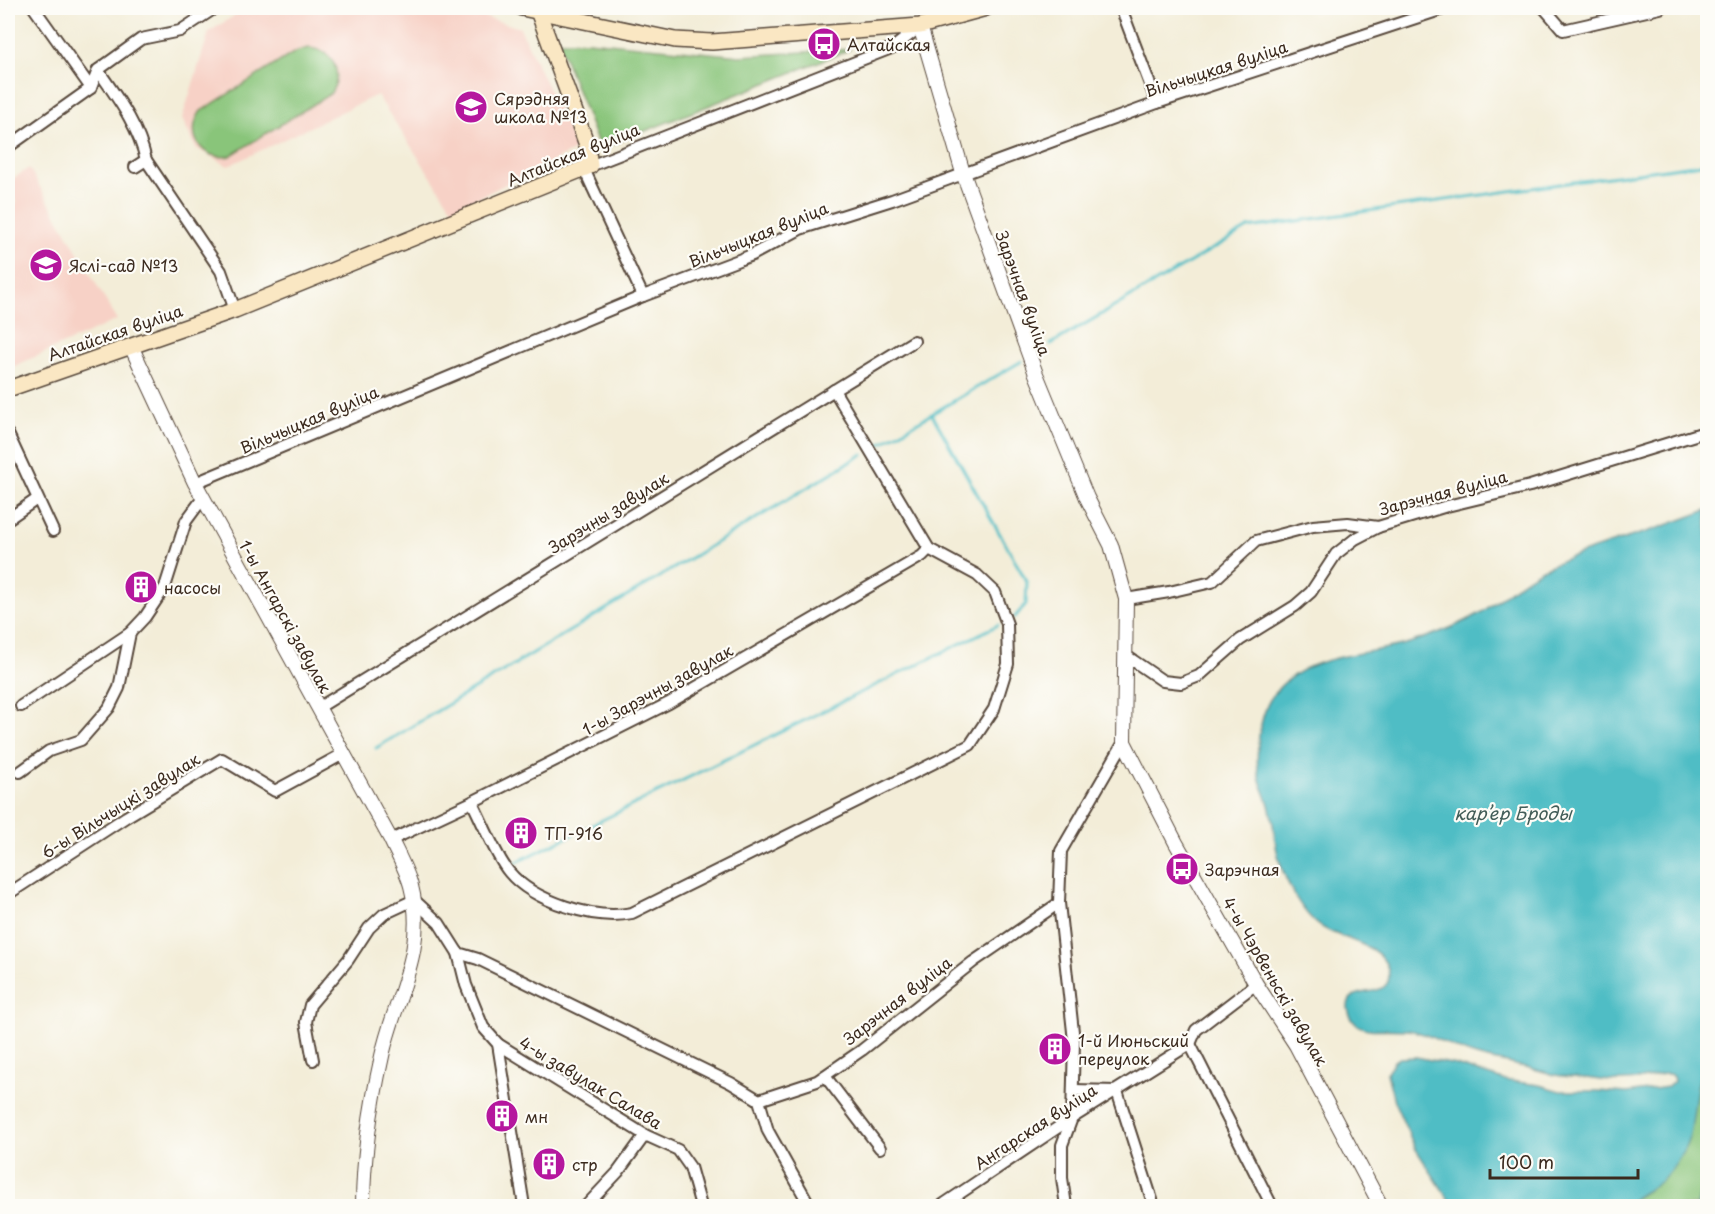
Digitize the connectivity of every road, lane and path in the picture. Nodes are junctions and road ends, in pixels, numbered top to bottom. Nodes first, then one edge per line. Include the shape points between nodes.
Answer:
1 (34, 8) edge
2 (215, 8) edge
3 (522, 8) edge
4 (986, 8) edge
5 (1121, 8) edge
6 (1446, 8) edge
7 (1544, 8) edge
8 (1660, 8) edge
9 (538, 11) junction
10 (920, 26) junction
11 (98, 70) junction
12 (91, 88) junction
13 (1158, 103) junction
14 (8, 147) edge
15 (146, 159) junction
16 (135, 167) dead end
17 (587, 168) junction
18 (963, 173) junction
19 (643, 296) junction
20 (235, 310) junction
21 (914, 341) dead end
22 (130, 346) junction
23 (8, 389) edge
24 (834, 390) junction
25 (1707, 431) edge
26 (8, 434) edge
27 (195, 483) junction
28 (203, 498) junction
29 (37, 499) junction
30 (8, 519) edge
31 (1378, 527) junction
32 (53, 531) dead end
33 (929, 549) junction
34 (1126, 599) junction
35 (130, 633) junction
36 (1125, 655) junction
37 (21, 706) dead end
38 (318, 708) junction
39 (1124, 742) junction
40 (343, 754) junction
41 (20, 772) dead end
42 (472, 802) junction
43 (391, 840) junction
44 (8, 894) edge
45 (414, 900) junction
46 (1059, 903) junction
47 (458, 953) junction
48 (1256, 984) junction
49 (498, 1044) junction
50 (1190, 1044) junction
51 (313, 1060) dead end
52 (825, 1076) junction
53 (1073, 1090) junction
54 (1117, 1091) junction
55 (759, 1100) junction
56 (1072, 1118) junction
57 (645, 1135) junction
58 (880, 1148) dead end
59 (363, 1206) edge
60 (524, 1206) edge
61 (586, 1206) edge
62 (701, 1206) edge
63 (810, 1206) edge
64 (941, 1206) edge
65 (1066, 1206) edge
66 (1154, 1206) edge
67 (1272, 1206) edge
68 (1381, 1206) edge

1 - 12 street
2 - 11 street via 180,31 141,39
3 - 9 main road, Алтайская вуліца
4 - 10 main road, Алтайская вуліца
5 - 13 street
6 - 13 street, Вільчыцкая вуліца
7 - 8 street via 1563,30
9 - 10 main road, Алтайская вуліца via 675,40 712,42
9 - 17 main road via 587,145
10 - 17 street, Алтайская вуліца via 894,47
10 - 18 street, Зарэчная вуліца
11 - 12 street
11 - 15 street via 132,120
12 - 14 street
13 - 18 street, Вільчыцкая вуліца
15 - 16 street
15 - 20 street via 221,270
17 - 19 street
17 - 20 main road, Алтайская вуліца
18 - 19 street, Вільчыцкая вуліца via 800,230 752,255
18 - 34 street, Зарэчная вуліца via 1036,374 1087,498 1111,545
19 - 27 street, Вільчыцкая вуліца
20 - 22 main road, Алтайская вуліца
21 - 24 street, Зарэчны завулак
22 - 23 main road, Алтайская вуліца
22 - 27 street, 1-ы Ангарскі завулак
24 - 33 street
24 - 38 street, Зарэчны завулак
25 - 31 street, Зарэчная вуліца via 1530,486
26 - 29 street
27 - 28 street, 1-ы Ангарскі завулак
28 - 35 street via 186,521 165,587
28 - 38 street, 1-ы Ангарскі завулак
29 - 30 street
29 - 32 street
31 - 34 street, Зарэчная вуліца via 1348,523 1313,526 1256,541 1212,582
31 - 36 street via 1336,554 1311,592 1295,606 1240,640 1199,676 1181,683 1163,681
33 - 42 street, 1-ы Зарэчны завулак via 669,703
33 - 42 street via 977,575 995,592 1006,624 1008,664 994,709 970,745 952,756 620,916 589,914 521,885 507,870
34 - 36 street, Зарэчная вуліца
35 - 37 street
35 - 41 street via 119,688 109,708 81,740 49,751
36 - 39 street, Зарэчная вуліца
38 - 40 street, 1-ы Ангарскі завулак
39 - 46 street, Зарэчная вуліца via 1060,851
39 - 48 street, 4-ы Чэрвеньскі завулак
40 - 43 street, 1-ы Ангарскі завулак
40 - 44 street, 6-ы Вільчыцкі завулак via 275,790 222,759
42 - 43 street, 1-ы Зарэчны завулак
43 - 45 street, 1-ы Ангарскі завулак
45 - 47 street via 439,923
45 - 51 street via 384,914 369,928 310,1005 306,1022
45 - 59 street, 1-ы Ангарскі завулак via 417,939 382,1054 370,1124
46 - 52 street, Зарэчная вуліца via 973,962
46 - 53 street via 1074,1041
47 - 49 street via 483,1027
47 - 55 street via 489,964
48 - 50 street, Ангарская вуліца via 1196,1030
48 - 68 street, 4-ы Чэрвеньскі завулак via 1296,1045
49 - 57 street, 4-ы завулак Салава
49 - 60 street
50 - 54 street, Ангарская вуліца
50 - 67 street
52 - 55 street, Зарэчная вуліца
52 - 58 street
53 - 54 street
53 - 56 street
54 - 56 street, Ангарская вуліца
54 - 66 street
55 - 63 street via 768,1131
56 - 64 street, Ангарская вуліца
56 - 65 street via 1062,1145
57 - 61 street
57 - 62 street, 4-ы завулак Салава via 683,1154

